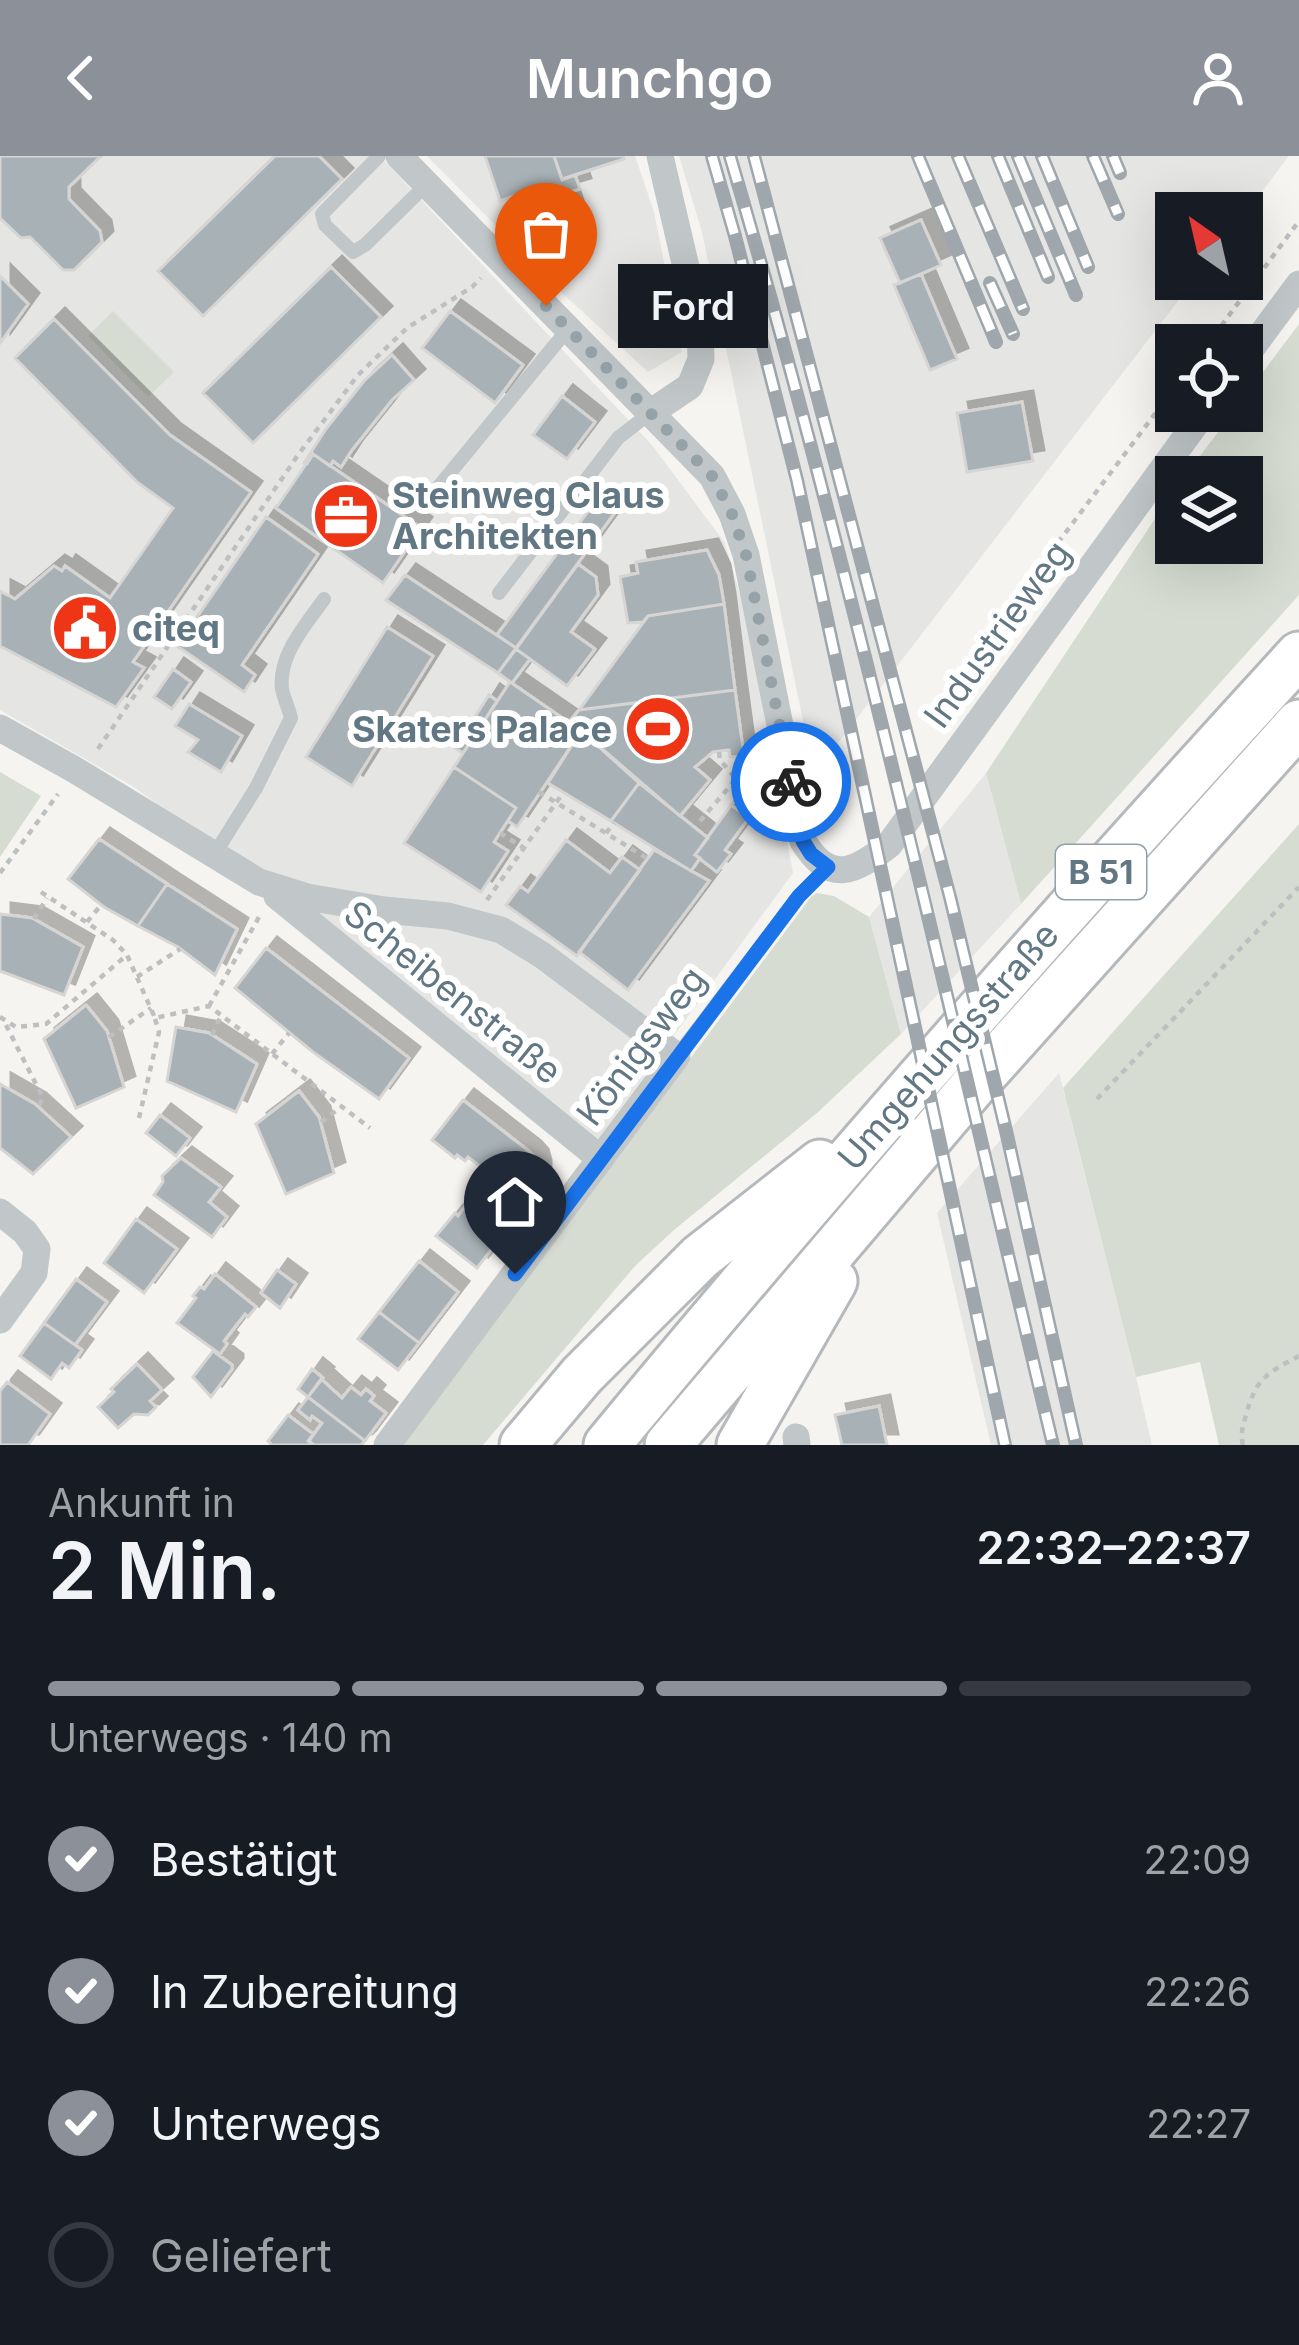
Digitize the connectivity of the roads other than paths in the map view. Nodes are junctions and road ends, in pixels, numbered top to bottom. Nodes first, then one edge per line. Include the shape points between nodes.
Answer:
1 (379, 156) edge
2 (399, 156) edge
3 (660, 156) edge
4 (427, 184) junction
5 (1299, 284) edge
6 (568, 329) junction
7 (1263, 333) edge
8 (650, 413) junction
9 (1190, 432) edge
10 (431, 496) dead end
11 (499, 593) dead end
12 (324, 599) dead end
13 (1299, 655) edge
14 (1299, 724) edge
15 (0, 728) edge
16 (214, 855) junction
17 (828, 867) junction
18 (266, 888) junction
19 (677, 1056) junction
20 (907, 1094) junction
21 (601, 1159) junction
22 (887, 1186) junction
23 (0, 1212) edge
24 (0, 1320) edge
25 (387, 1445) edge
26 (523, 1445) edge
27 (608, 1445) edge
28 (668, 1445) edge
29 (740, 1445) edge

1 - 4 lane via 322,214 353,252
2 - 4 street
3 - 8 street via 701,358 690,386
4 - 6 street
5 - 7 street
6 - 8 street
6 - 10 lane
8 - 11 lane via 618,438
8 - 17 street via 712,476 732,514 803,841
9 - 17 street, Industrieweg via 889,845 862,866
12 - 16 lane via 284,665 291,718
13 - 20 highway, Umgehungsstraße / B 51
14 - 22 highway, Umgehungsstraße / B 51
15 - 16 street, Scheibenstraße
16 - 18 street, Scheibenstraße
17 - 19 lane, Königsweg
18 - 19 street, Scheibenstraße via 501,931
18 - 21 street, Scheibenstraße
19 - 21 street, Königsweg
20 - 26 highway via 700,1257
20 - 27 highway, Umgehungsstraße / B 51
21 - 25 street, Königsweg
22 - 28 highway, Umgehungsstraße / B 51
22 - 29 highway
23 - 24 street via 37,1250 34,1273

